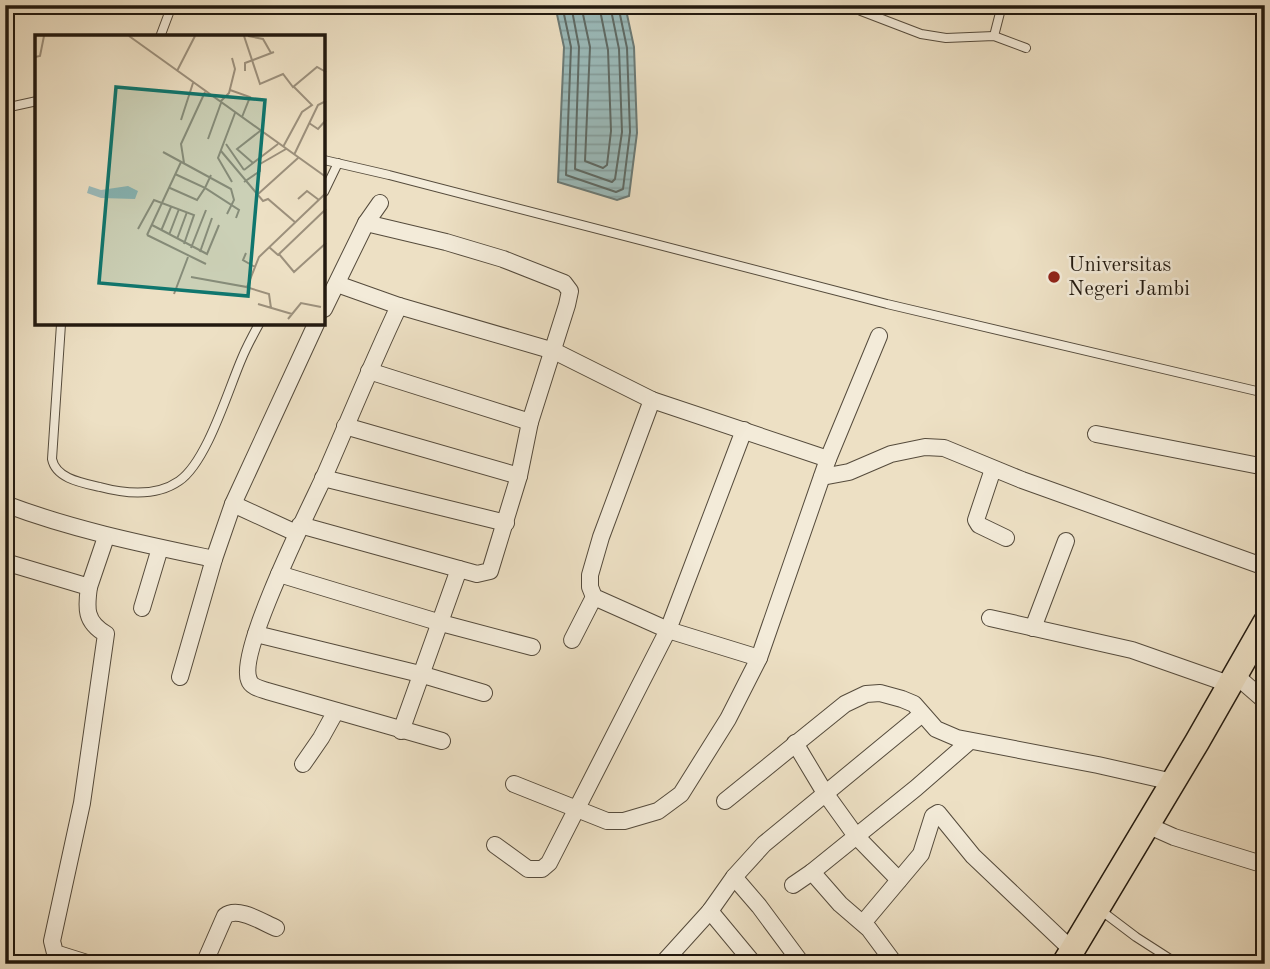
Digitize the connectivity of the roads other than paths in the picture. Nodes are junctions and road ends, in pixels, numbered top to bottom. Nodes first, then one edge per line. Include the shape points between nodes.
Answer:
1 (172, 5) edge
2 (852, 5) edge
3 (1002, 5) edge
4 (161, 35) edge
5 (994, 36) junction
6 (1026, 48) dead end
7 (35, 101) edge
8 (5, 108) edge
9 (326, 160) edge
10 (338, 163) junction
11 (326, 188) edge
12 (380, 203) dead end
13 (366, 223) junction
14 (337, 284) junction
15 (326, 305) edge
16 (399, 306) junction
17 (61, 326) edge
18 (258, 326) edge
19 (315, 326) edge
20 (879, 336) dead end
21 (554, 351) junction
22 (369, 371) junction
23 (1265, 393) edge
24 (652, 400) junction
25 (530, 422) junction
26 (345, 426) junction
27 (744, 430) junction
28 (1096, 434) dead end
29 (828, 459) junction
30 (1265, 467) edge
31 (993, 469) junction
32 (519, 476) junction
33 (822, 477) junction
34 (323, 478) junction
35 (233, 504) junction
36 (5, 505) edge
37 (506, 523) junction
38 (298, 529) junction
39 (106, 537) junction
40 (1006, 538) dead end
41 (1066, 541) dead end
42 (160, 548) junction
43 (214, 559) junction
44 (5, 562) edge
45 (1265, 567) edge
46 (459, 569) junction
47 (279, 574) junction
48 (89, 587) junction
49 (594, 597) junction
50 (142, 608) dead end
51 (990, 618) dead end
52 (441, 623) junction
53 (1265, 623) edge
54 (1032, 628) junction
55 (668, 630) junction
56 (256, 634) junction
57 (572, 640) dead end
58 (532, 648) dead end
59 (759, 658) junction
60 (420, 674) junction
61 (180, 677) dead end
62 (1231, 679) junction
63 (484, 693) dead end
64 (1265, 701) edge
65 (336, 711) junction
66 (922, 714) junction
67 (401, 731) junction
68 (442, 741) dead end
69 (970, 741) junction
70 (795, 743) junction
71 (303, 764) dead end
72 (1173, 782) junction
73 (514, 784) dead end
74 (825, 793) junction
75 (725, 801) dead end
76 (576, 809) junction
77 (1147, 825) junction
78 (856, 836) junction
79 (495, 845) dead end
80 (1265, 865) edge
81 (812, 872) junction
82 (734, 877) junction
83 (899, 880) junction
84 (793, 885) dead end
85 (1097, 908) junction
86 (710, 911) junction
87 (863, 923) junction
88 (276, 929) dead end
89 (51, 956) edge
90 (1068, 957) edge
91 (90, 964) edge
92 (204, 964) edge
93 (662, 964) edge
94 (754, 964) edge
95 (802, 964) edge
96 (895, 964) edge
97 (1178, 964) edge

1 - 4 lane
2 - 5 lane via 921,34
3 - 5 lane
5 - 6 lane
7 - 8 lane
9 - 10 lane
10 - 11 lane
10 - 23 lane via 887,304
12 - 13 street
13 - 14 street
13 - 21 street via 503,259 566,284 569,297
14 - 15 street
14 - 16 street
16 - 21 street
16 - 22 street
17 - 18 lane via 53,466 70,478 135,493 172,485 186,475 214,427
19 - 35 street
20 - 29 street
21 - 24 street
21 - 25 street
22 - 25 street
22 - 26 street
24 - 27 street
24 - 49 street via 591,570
25 - 32 street
26 - 32 street
26 - 34 street
27 - 29 street
27 - 55 street
28 - 30 street
29 - 33 street
31 - 33 street via 944,448 925,447
31 - 40 street via 976,520
31 - 45 street
32 - 37 street
33 - 59 street
34 - 37 street
34 - 38 street
35 - 38 street
35 - 43 street
36 - 39 street
37 - 46 street via 490,571 482,575
38 - 46 street
38 - 47 street
39 - 42 street
39 - 48 street
41 - 54 street
42 - 43 street
42 - 50 street
43 - 61 street
44 - 48 street
46 - 52 street
47 - 52 street
47 - 56 street
48 - 89 street via 88,615 106,634 82,803
49 - 55 street
49 - 57 street
51 - 54 street
52 - 58 street
52 - 60 street
53 - 62 highway
54 - 62 street via 1132,650
55 - 59 street
55 - 76 street
56 - 60 street
56 - 65 street via 248,673 252,684
59 - 76 street via 692,778 666,807 615,822
60 - 63 street
60 - 67 street
62 - 64 street
62 - 72 highway
65 - 67 street
65 - 71 street
66 - 69 street via 936,729
66 - 70 street via 902,699 880,693 861,695
66 - 74 street
67 - 68 street
69 - 72 street
69 - 78 street
70 - 74 street
70 - 75 street
72 - 77 highway
73 - 76 street
74 - 78 street
74 - 82 street via 764,844
76 - 79 street via 542,869 528,869
77 - 80 street
77 - 85 highway
78 - 81 street
78 - 83 street
81 - 84 street
81 - 87 street
82 - 86 street
82 - 95 street
83 - 87 street
83 - 90 street via 921,853 934,815 939,813
85 - 90 highway
85 - 97 lane
86 - 93 street
86 - 94 street
87 - 96 street
88 - 92 street via 239,912 228,913
89 - 91 street

